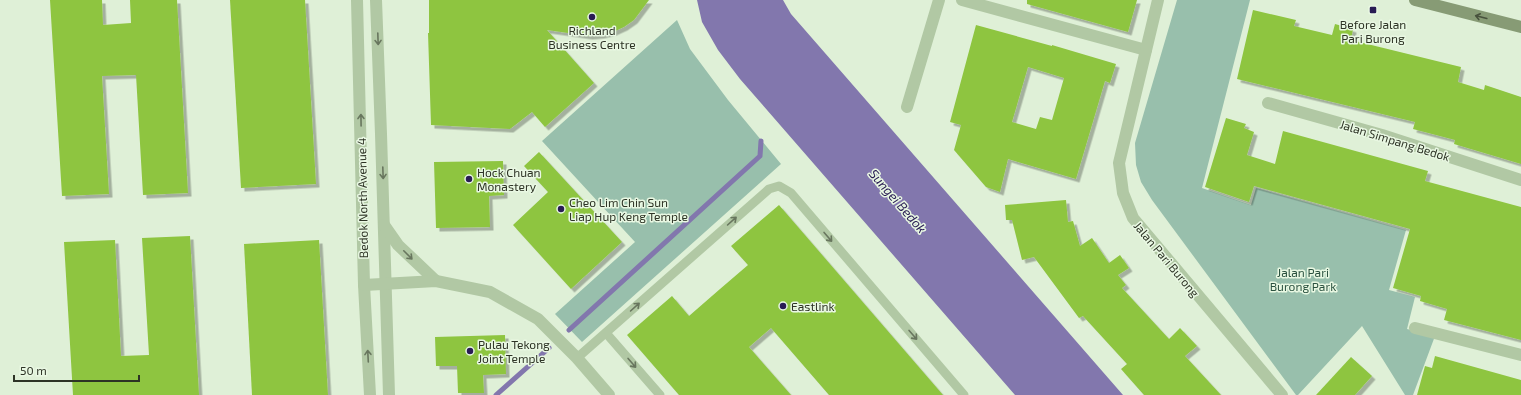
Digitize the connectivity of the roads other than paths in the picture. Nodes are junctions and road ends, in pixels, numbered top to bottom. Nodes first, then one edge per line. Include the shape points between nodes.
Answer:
1 (357, 0) edge
2 (376, 0) edge
3 (939, 0) edge
4 (962, 0) edge
5 (1158, 0) edge
6 (1415, 0) edge
7 (1520, 24) edge
8 (1146, 50) junction
9 (1268, 102) dead end
10 (907, 107) dead end
11 (1521, 180) edge
12 (384, 224) junction
13 (436, 281) junction
14 (386, 284) junction
15 (364, 285) junction
16 (1415, 328) dead end
17 (606, 333) junction
18 (1521, 355) edge
19 (578, 358) junction
20 (370, 395) edge
21 (389, 395) edge
22 (609, 395) edge
23 (660, 395) edge
24 (964, 395) edge
25 (1282, 395) edge

15 -> 1 street, Bedok North Avenue 4
2 -> 12 street, Bedok North Avenue 4
3 - 10 street
4 - 8 street
5 - 8 street, Jalan Pari Burong
7 -> 6 street
8 - 25 street, Jalan Pari Burong via 1119,163 1123,193 1133,218
9 - 11 street, Jalan Simpang Bedok via 1382,135
12 -> 13 street via 398,245
12 - 14 street, Bedok North Avenue 4
13 - 14 street
13 - 19 street via 490,292 538,319
14 - 15 street
14 - 21 street, Bedok North Avenue 4
20 -> 15 street, Bedok North Avenue 4
16 - 18 street
17 - 19 lane
17 -> 23 lane
17 -> 24 lane via 769,189 779,186 791,193
19 - 22 street

